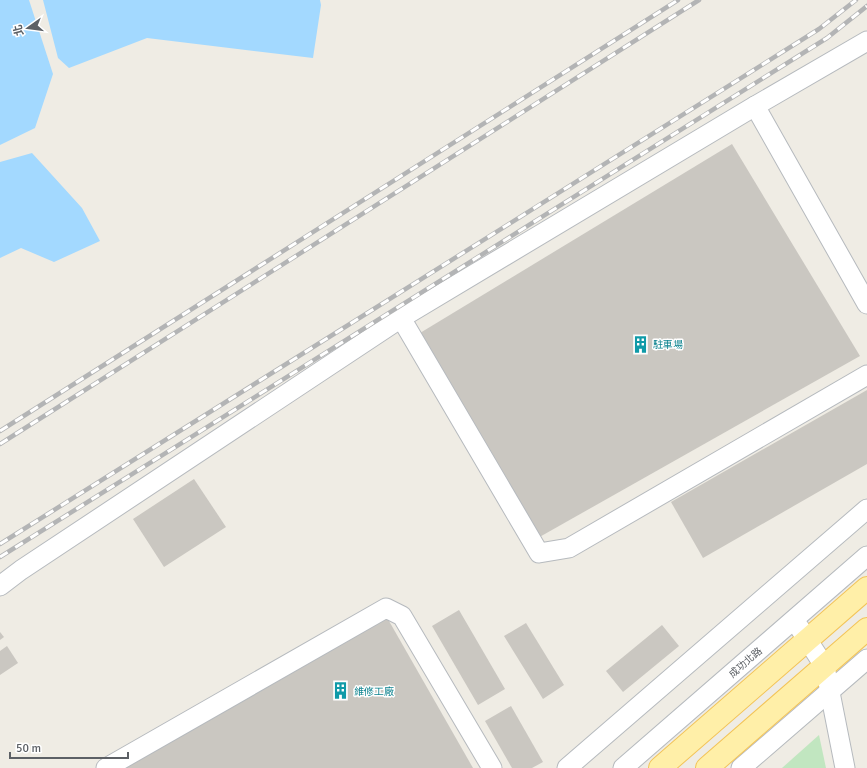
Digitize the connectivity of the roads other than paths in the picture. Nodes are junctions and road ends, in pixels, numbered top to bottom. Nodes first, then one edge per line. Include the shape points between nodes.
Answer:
1 (867, 41) edge
2 (755, 106) junction
3 (867, 304) edge
4 (401, 318) junction
5 (867, 375) edge
6 (867, 509) edge
7 (867, 556) edge
8 (0, 586) edge
9 (867, 588) edge
10 (795, 619) junction
11 (867, 630) edge
12 (807, 640) junction
13 (867, 659) edge
14 (825, 667) junction
15 (830, 691) junction
16 (106, 768) edge
17 (492, 768) edge
18 (566, 768) edge
19 (623, 768) edge
20 (660, 768) edge
21 (707, 768) edge
22 (741, 768) edge
23 (845, 768) edge

1 - 2 street
2 - 3 street
2 - 4 street
4 - 5 street via 539,553 569,548
4 - 8 street
6 - 18 street
7 - 10 street, 成功北路
9 - 12 main road
10 - 12 street
10 - 19 street, 成功北路
11 - 14 main road
12 - 14 street
12 - 20 main road
13 - 15 street
14 - 15 street
14 - 21 main road
15 - 22 street
15 - 23 street
16 - 17 street via 386,608 402,616

